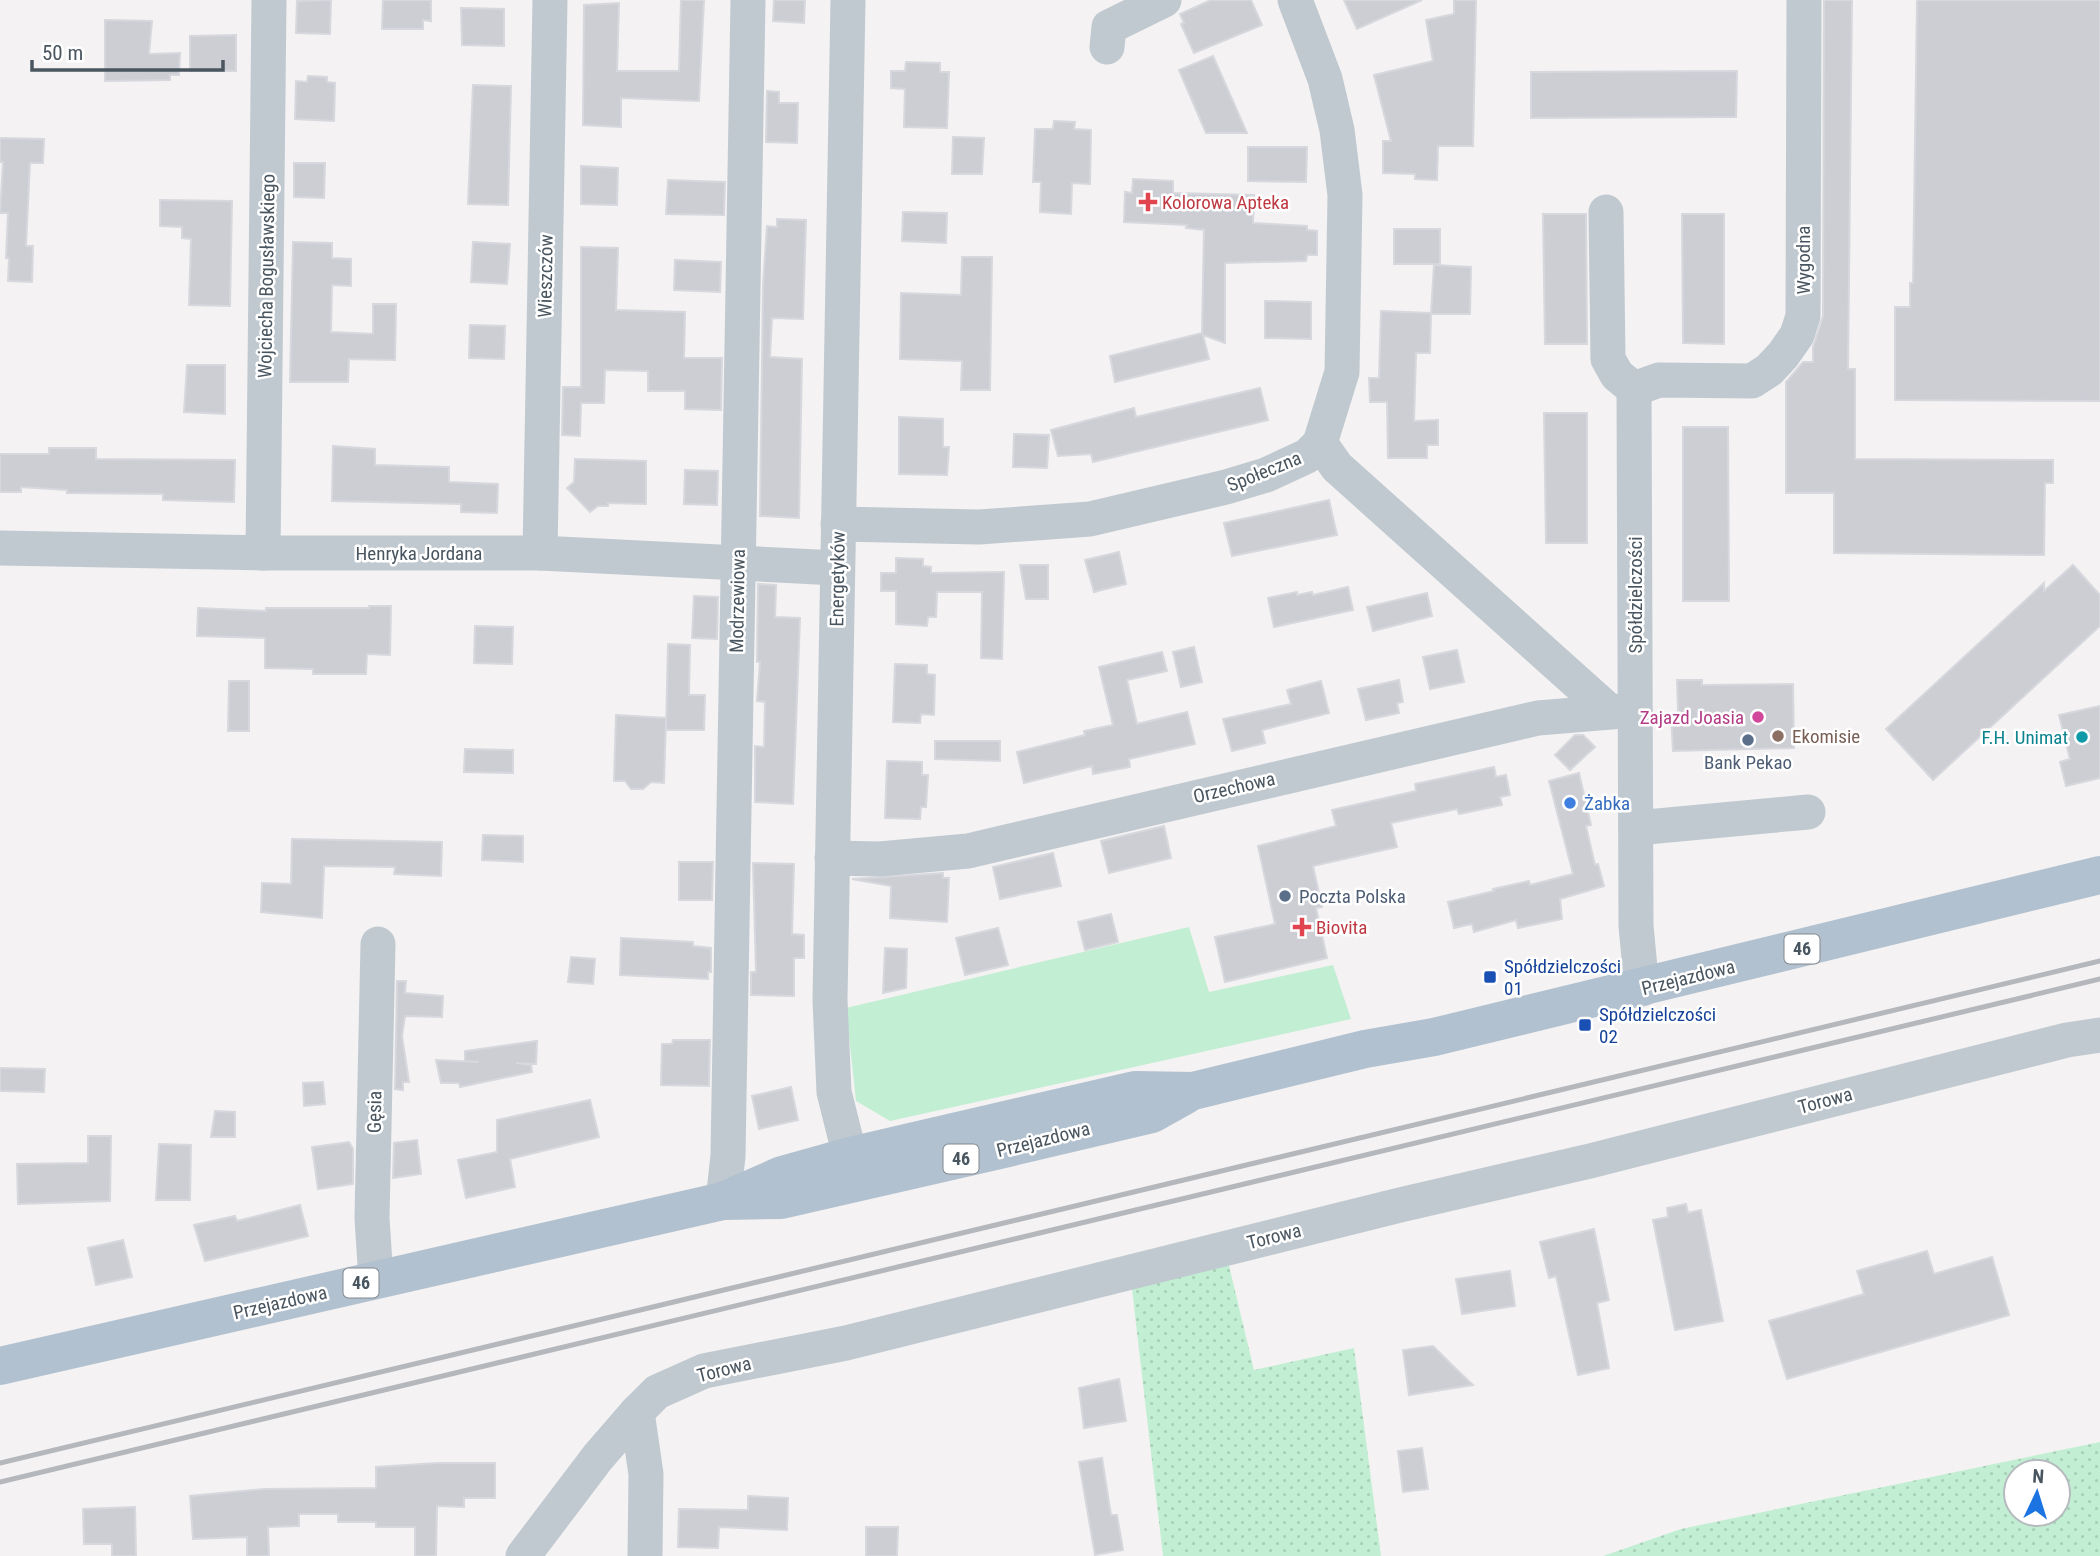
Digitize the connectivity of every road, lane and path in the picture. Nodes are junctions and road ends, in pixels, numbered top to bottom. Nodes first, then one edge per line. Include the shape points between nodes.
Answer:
1 (269, 0) edge
2 (550, 0) edge
3 (748, 0) edge
4 (848, 0) edge
5 (1164, 0) edge
6 (1295, 0) edge
7 (1804, 0) edge
8 (1107, 47) dead end
9 (1606, 212) dead end
10 (1634, 389) junction
11 (1320, 443) junction
12 (838, 524) junction
13 (0, 548) edge
14 (263, 552) junction
15 (540, 553) junction
16 (738, 563) junction
17 (837, 568) junction
18 (1621, 710) junction
19 (1808, 812) dead end
20 (1636, 828) junction
21 (832, 859) junction
22 (2100, 875) edge
23 (379, 944) dead end
24 (1642, 989) junction
25 (2100, 1035) edge
26 (1193, 1091) junction
27 (850, 1156) junction
28 (723, 1201) junction
29 (376, 1280) junction
30 (0, 1366) edge
31 (637, 1412) junction
32 (523, 1556) edge
33 (645, 1556) edge

1 - 14 street, Wojciecha Bogusławskiego
2 - 15 street, Wieszczów
3 - 16 street, Modrzewiowa
4 - 12 street, Energetyków
5 - 8 street via 1109,27
6 - 11 street, Społeczna via 1325,79 1345,195 1342,372
7 - 10 street, Wygodna via 1803,316 1797,335 1769,370 1752,381 1659,380
9 - 10 street via 1608,359 1617,375
10 - 18 street, Spółdzielczości
11 - 12 street, Społeczna via 1307,456 1265,475 1090,519 979,527
11 - 18 street via 1337,467
12 - 17 street, Energetyków
13 - 14 street, Henryka Jordana
14 - 15 street, Henryka Jordana
15 - 16 street, Henryka Jordana
16 - 17 street, Henryka Jordana
16 - 28 street, Modrzewiowa via 728,1156
17 - 21 street, Energetyków
18 - 20 street, Spółdzielczości
18 - 21 street, Orzechowa via 1525,721 968,851
19 - 20 street
20 - 24 street, Spółdzielczości via 1636,926
21 - 27 street, Energetyków via 834,1092
22 - 24 main road, Przejazdowa / 46
23 - 29 street, Gęsia via 372,1217
24 - 26 main road, Przejazdowa / 46
25 - 31 street, Torowa via 846,1343 704,1371 657,1392
26 - 27 main road, Przejazdowa / 46 via 1135,1090
26 - 28 main road, Przejazdowa / 46 via 1152,1114 991,1152 781,1200
27 - 28 main road, Przejazdowa / 46 via 782,1175
28 - 29 main road, Przejazdowa / 46
29 - 30 main road, Przejazdowa / 46
31 - 32 street, Torowa
31 - 33 street via 646,1474

